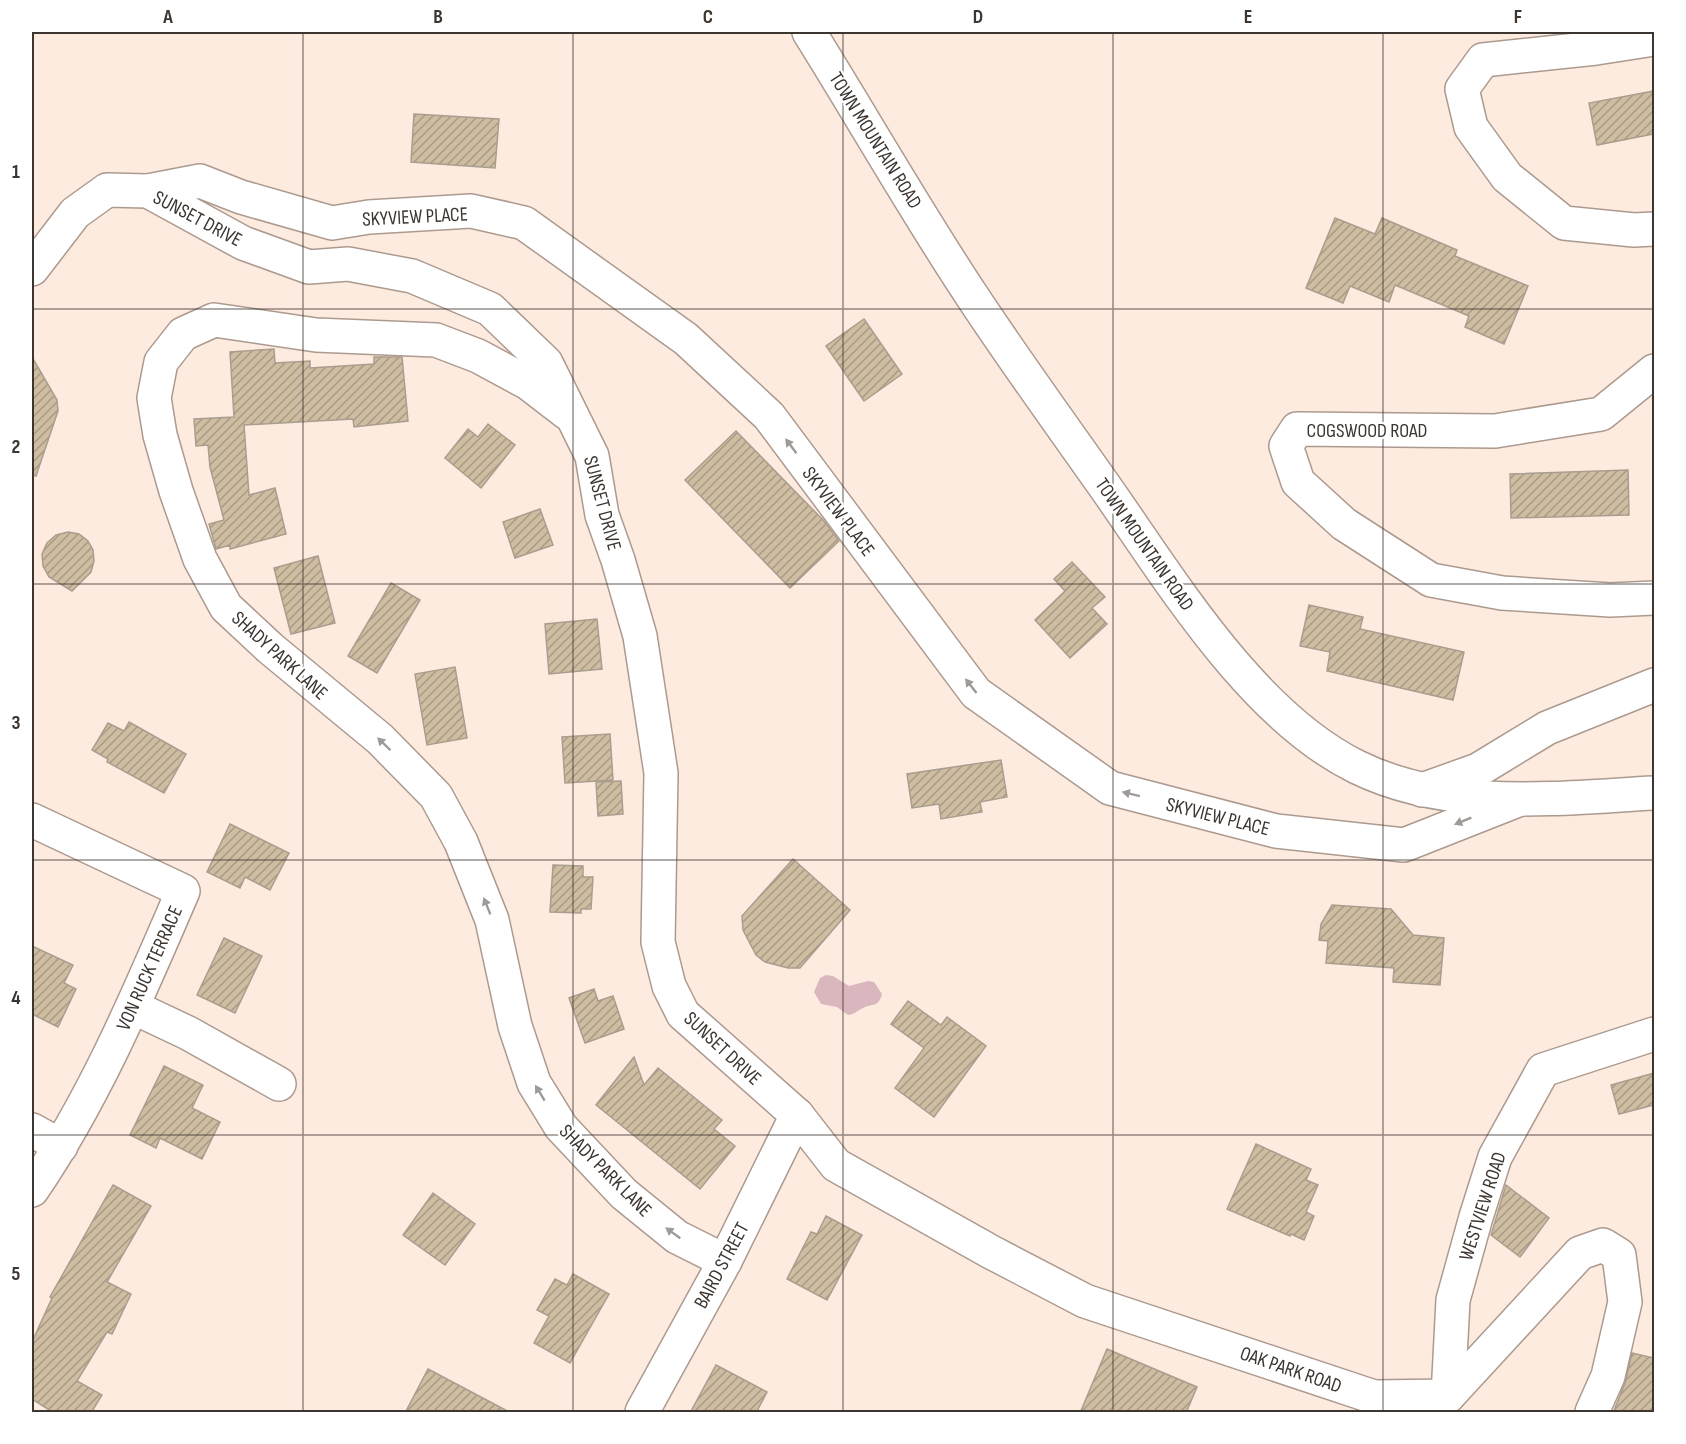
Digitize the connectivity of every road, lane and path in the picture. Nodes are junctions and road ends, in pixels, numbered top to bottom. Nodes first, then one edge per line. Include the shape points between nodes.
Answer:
1 (809, 32) edge
2 (1654, 39) edge
3 (148, 190) junction
4 (1654, 229) edge
5 (32, 268) edge
6 (1654, 372) edge
7 (572, 417) junction
8 (1654, 598) edge
9 (1654, 685) edge
10 (1422, 790) junction
11 (1654, 793) edge
12 (1518, 800) junction
13 (32, 820) edge
14 (133, 1007) junction
15 (1654, 1034) edge
16 (279, 1084) dead end
17 (797, 1115) junction
18 (32, 1130) edge
19 (62, 1146) junction
20 (32, 1190) edge
21 (725, 1261) junction
22 (1448, 1396) junction
23 (642, 1413) edge
24 (1592, 1413) edge

1 - 10 street, TOWN MOUNTAIN ROAD via 972,297 1215,643 1266,698 1313,739 1357,767
2 - 4 street via 1483,60 1462,89 1471,127 1508,177 1564,223
3 - 5 street, SUNSET DRIVE via 108,190 75,213
3 - 7 street, SUNSET DRIVE via 243,243 309,267 348,264 412,276 490,309 546,363
12 -> 3 street, SKYVIEW PLACE via 1404,845 1276,831 1110,788 976,693 769,416 686,339 524,223 471,212 332,223 200,181
6 - 8 street, COGSWOOD ROAD via 1601,414 1496,431 1297,429 1286,446 1298,482 1344,524 1431,580 1502,593 1610,600
7 - 17 street, SUNSET DRIVE via 592,456 602,515 640,636 661,773 658,942 669,986 683,1014
21 -> 7 street, SHADY PARK LANE via 677,1237 624,1194 561,1127 534,1083 515,1026 492,920 461,843 436,796 380,740 226,607 200,559 176,491 154,398 161,362 183,334 214,320 316,335 436,340 478,356 528,383
9 - 10 street via 1547,728 1478,770
10 - 12 street, TOWN MOUNTAIN ROAD
11 - 12 street, TOWN MOUNTAIN ROAD
13 - 14 street, VON RUCK TERRACE via 183,891
14 - 16 street
14 - 19 street, VON RUCK TERRACE
15 - 22 street, WESTVIEW ROAD via 1543,1070 1495,1157 1476,1217 1453,1300
17 - 21 street, BAIRD STREET
17 - 22 street, OAK PARK ROAD via 836,1165 1085,1301 1374,1397
18 - 19 street
19 - 20 street, VON RUCK TERRACE
21 - 23 street, BAIRD STREET
22 - 24 street via 1580,1253 1603,1245 1619,1255 1625,1302 1608,1376

